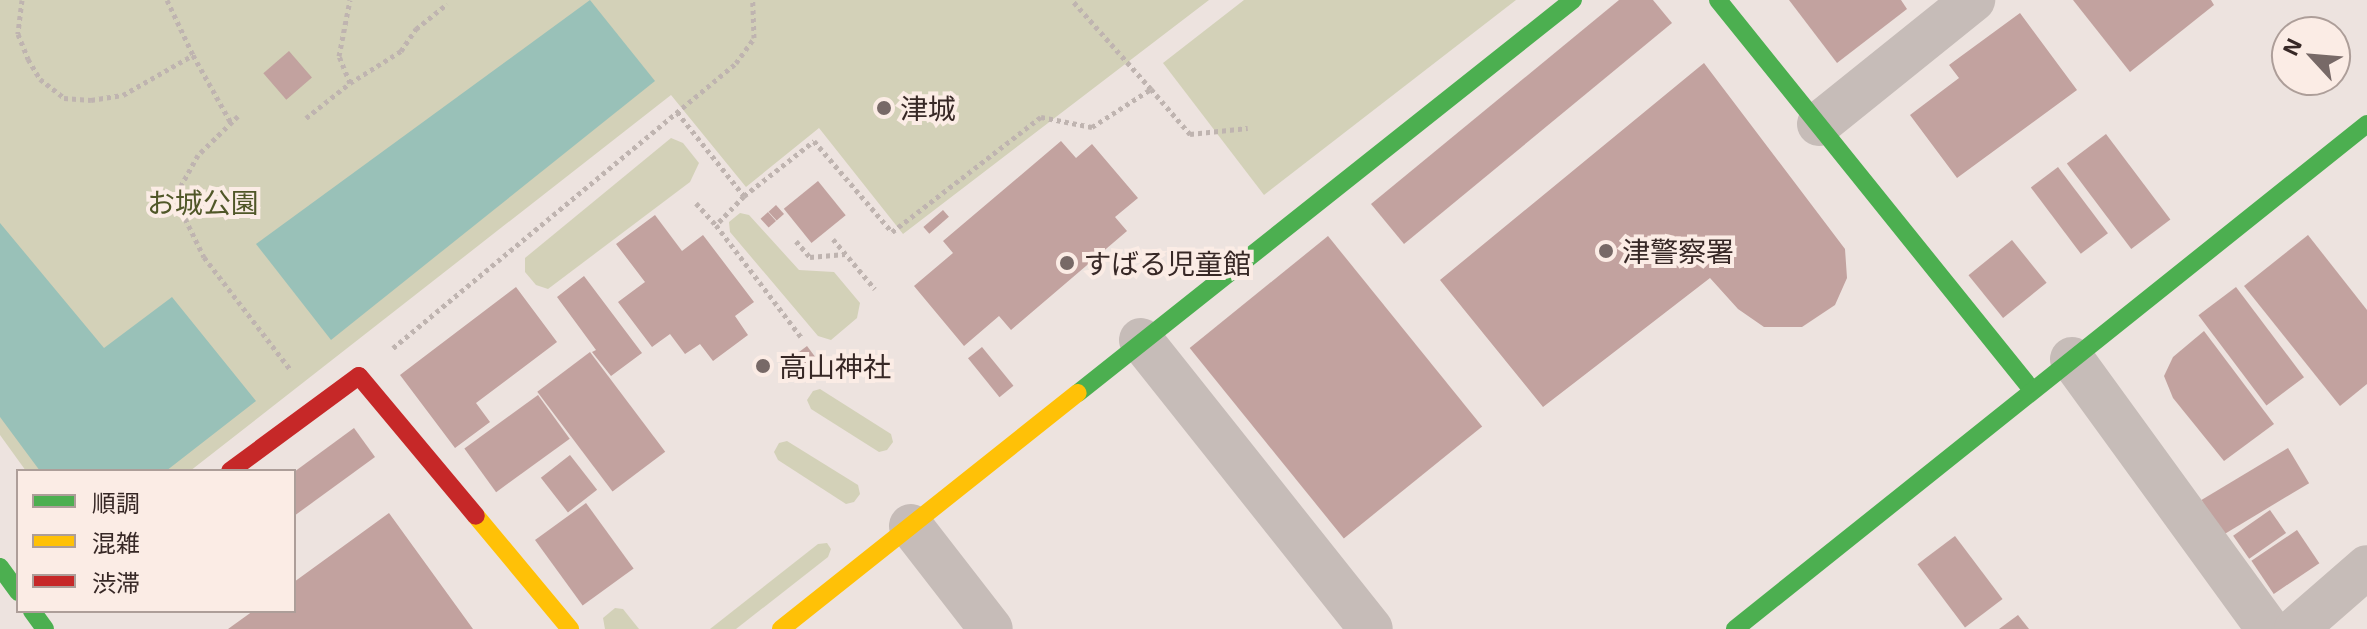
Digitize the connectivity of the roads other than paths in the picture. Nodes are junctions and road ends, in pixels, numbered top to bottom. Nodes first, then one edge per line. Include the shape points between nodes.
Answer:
1 (1573, 0) edge
2 (1718, 0) edge
3 (1973, 0) edge
4 (1819, 124) junction
5 (2367, 124) edge
6 (1141, 340) junction
7 (2072, 359) junction
8 (2032, 390) junction
9 (233, 469) edge
10 (911, 526) junction
11 (0, 567) edge
12 (2367, 567) edge
13 (16, 587) edge
14 (570, 629) edge
15 (781, 629) edge
16 (991, 629) edge
17 (1371, 629) edge
18 (1735, 629) edge
19 (2268, 629) edge
20 (2296, 629) edge

1 - 6 street
2 - 4 street
3 - 4 street
4 - 8 street
5 - 7 street
6 - 10 street
6 - 17 street
7 - 8 street
7 - 19 street
8 - 18 street
9 - 14 street via 359,376
10 - 15 street
10 - 16 street
11 - 13 street
12 - 20 street

